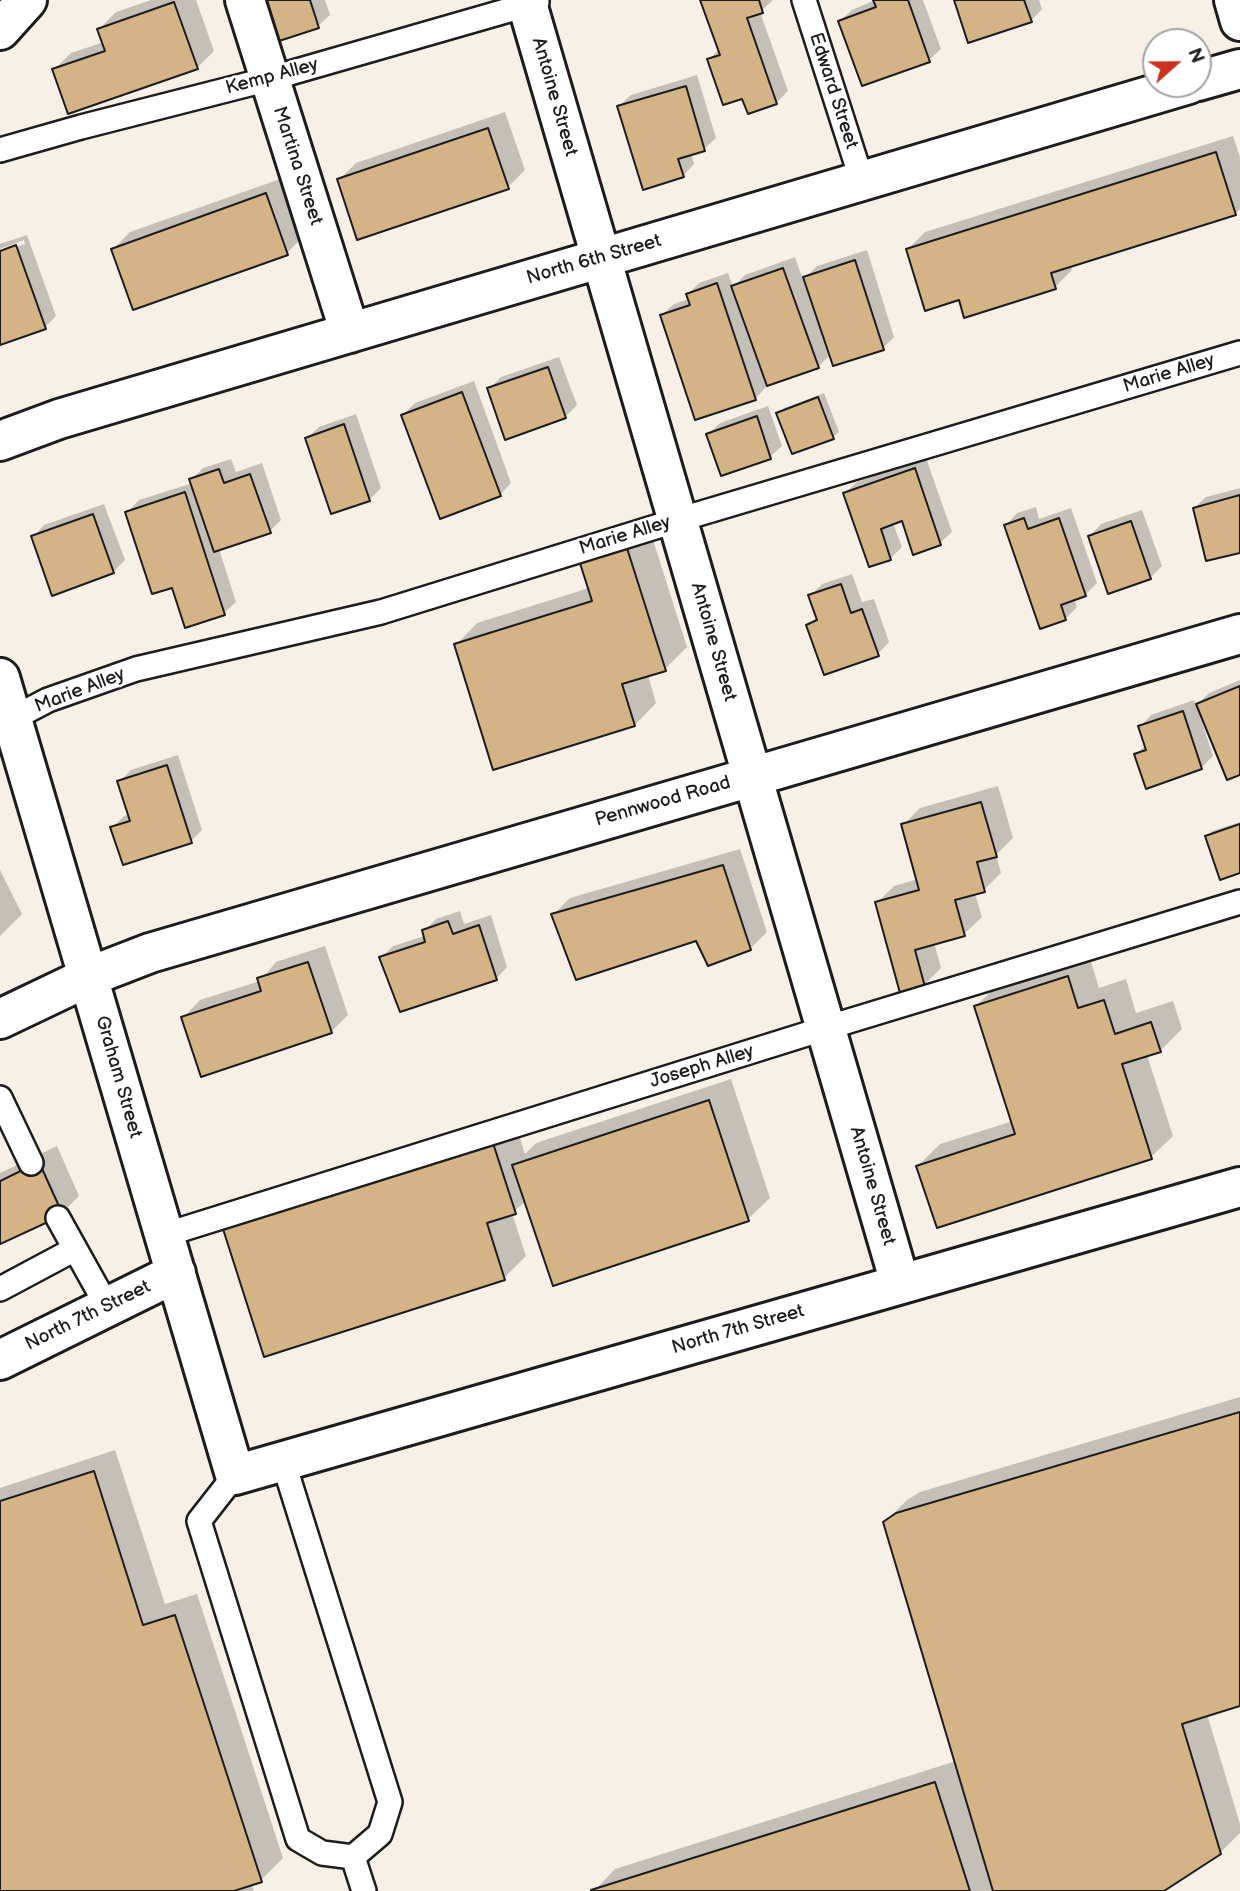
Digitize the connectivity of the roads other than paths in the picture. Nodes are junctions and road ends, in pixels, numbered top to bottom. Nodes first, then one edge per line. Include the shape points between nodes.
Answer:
1 (27, 0) edge
2 (245, 0) edge
3 (804, 0) edge
4 (1234, 0) edge
5 (532, 2) edge
6 (1240, 21) edge
7 (0, 30) edge
8 (1240, 69) edge
9 (1212, 77) edge
10 (269, 79) junction
11 (1142, 98) edge
12 (0, 150) edge
13 (862, 181) junction
14 (601, 258) junction
15 (350, 333) junction
16 (1240, 353) edge
17 (0, 441) edge
18 (678, 520) junction
19 (1240, 634) edge
20 (0, 678) edge
21 (6, 722) edge
22 (752, 776) junction
23 (1240, 902) edge
24 (88, 977) junction
25 (0, 1019) edge
26 (826, 1028) junction
27 (0, 1098) edge
28 (31, 1163) dead end
29 (1240, 1186) edge
30 (58, 1218) dead end
31 (164, 1235) junction
32 (75, 1250) junction
33 (176, 1273) junction
34 (900, 1283) junction
35 (0, 1289) edge
36 (107, 1306) junction
37 (0, 1360) edge
38 (283, 1461) junction
39 (235, 1475) junction
40 (353, 1857) junction
41 (364, 1891) edge

1 - 7 street
2 - 10 street, Martina Street
3 - 13 lane, Edward Street
4 - 6 street
5 - 10 lane, Kemp Alley
5 - 14 street, Antoine Street
8 - 9 street
10 - 12 lane, Kemp Alley
10 - 15 street, Martina Street
11 - 13 street, North 6th Street
13 - 14 street, North 6th Street
14 - 15 street, North 6th Street
14 - 18 street, Antoine Street
15 - 17 street, North 6th Street via 59,419
16 - 18 lane, Marie Alley
18 - 21 lane, Marie Alley via 381,612 136,669 48,700
18 - 22 street, Antoine Street
19 - 22 street, Pennwood Road
20 - 21 street, Graham Street
21 - 24 street, Graham Street
22 - 24 street, Pennwood Road via 201,937
22 - 26 street, Antoine Street
23 - 26 lane, Joseph Alley
24 - 25 street, Pennwood Road
24 - 31 street, Graham Street
26 - 31 lane, Joseph Alley
26 - 34 street, Antoine Street
27 - 28 lane
29 - 34 street, North 7th Street
30 - 32 lane
31 - 33 street, Graham Street
32 - 35 lane
32 - 36 lane
33 - 36 street, North 7th Street
33 - 39 street, Graham Street
34 - 38 street, North 7th Street
36 - 37 street, North 7th Street
38 - 39 street, North 7th Street
38 - 40 lane via 390,1802 380,1834
39 - 40 lane via 199,1521 298,1839 322,1853
40 - 41 lane

